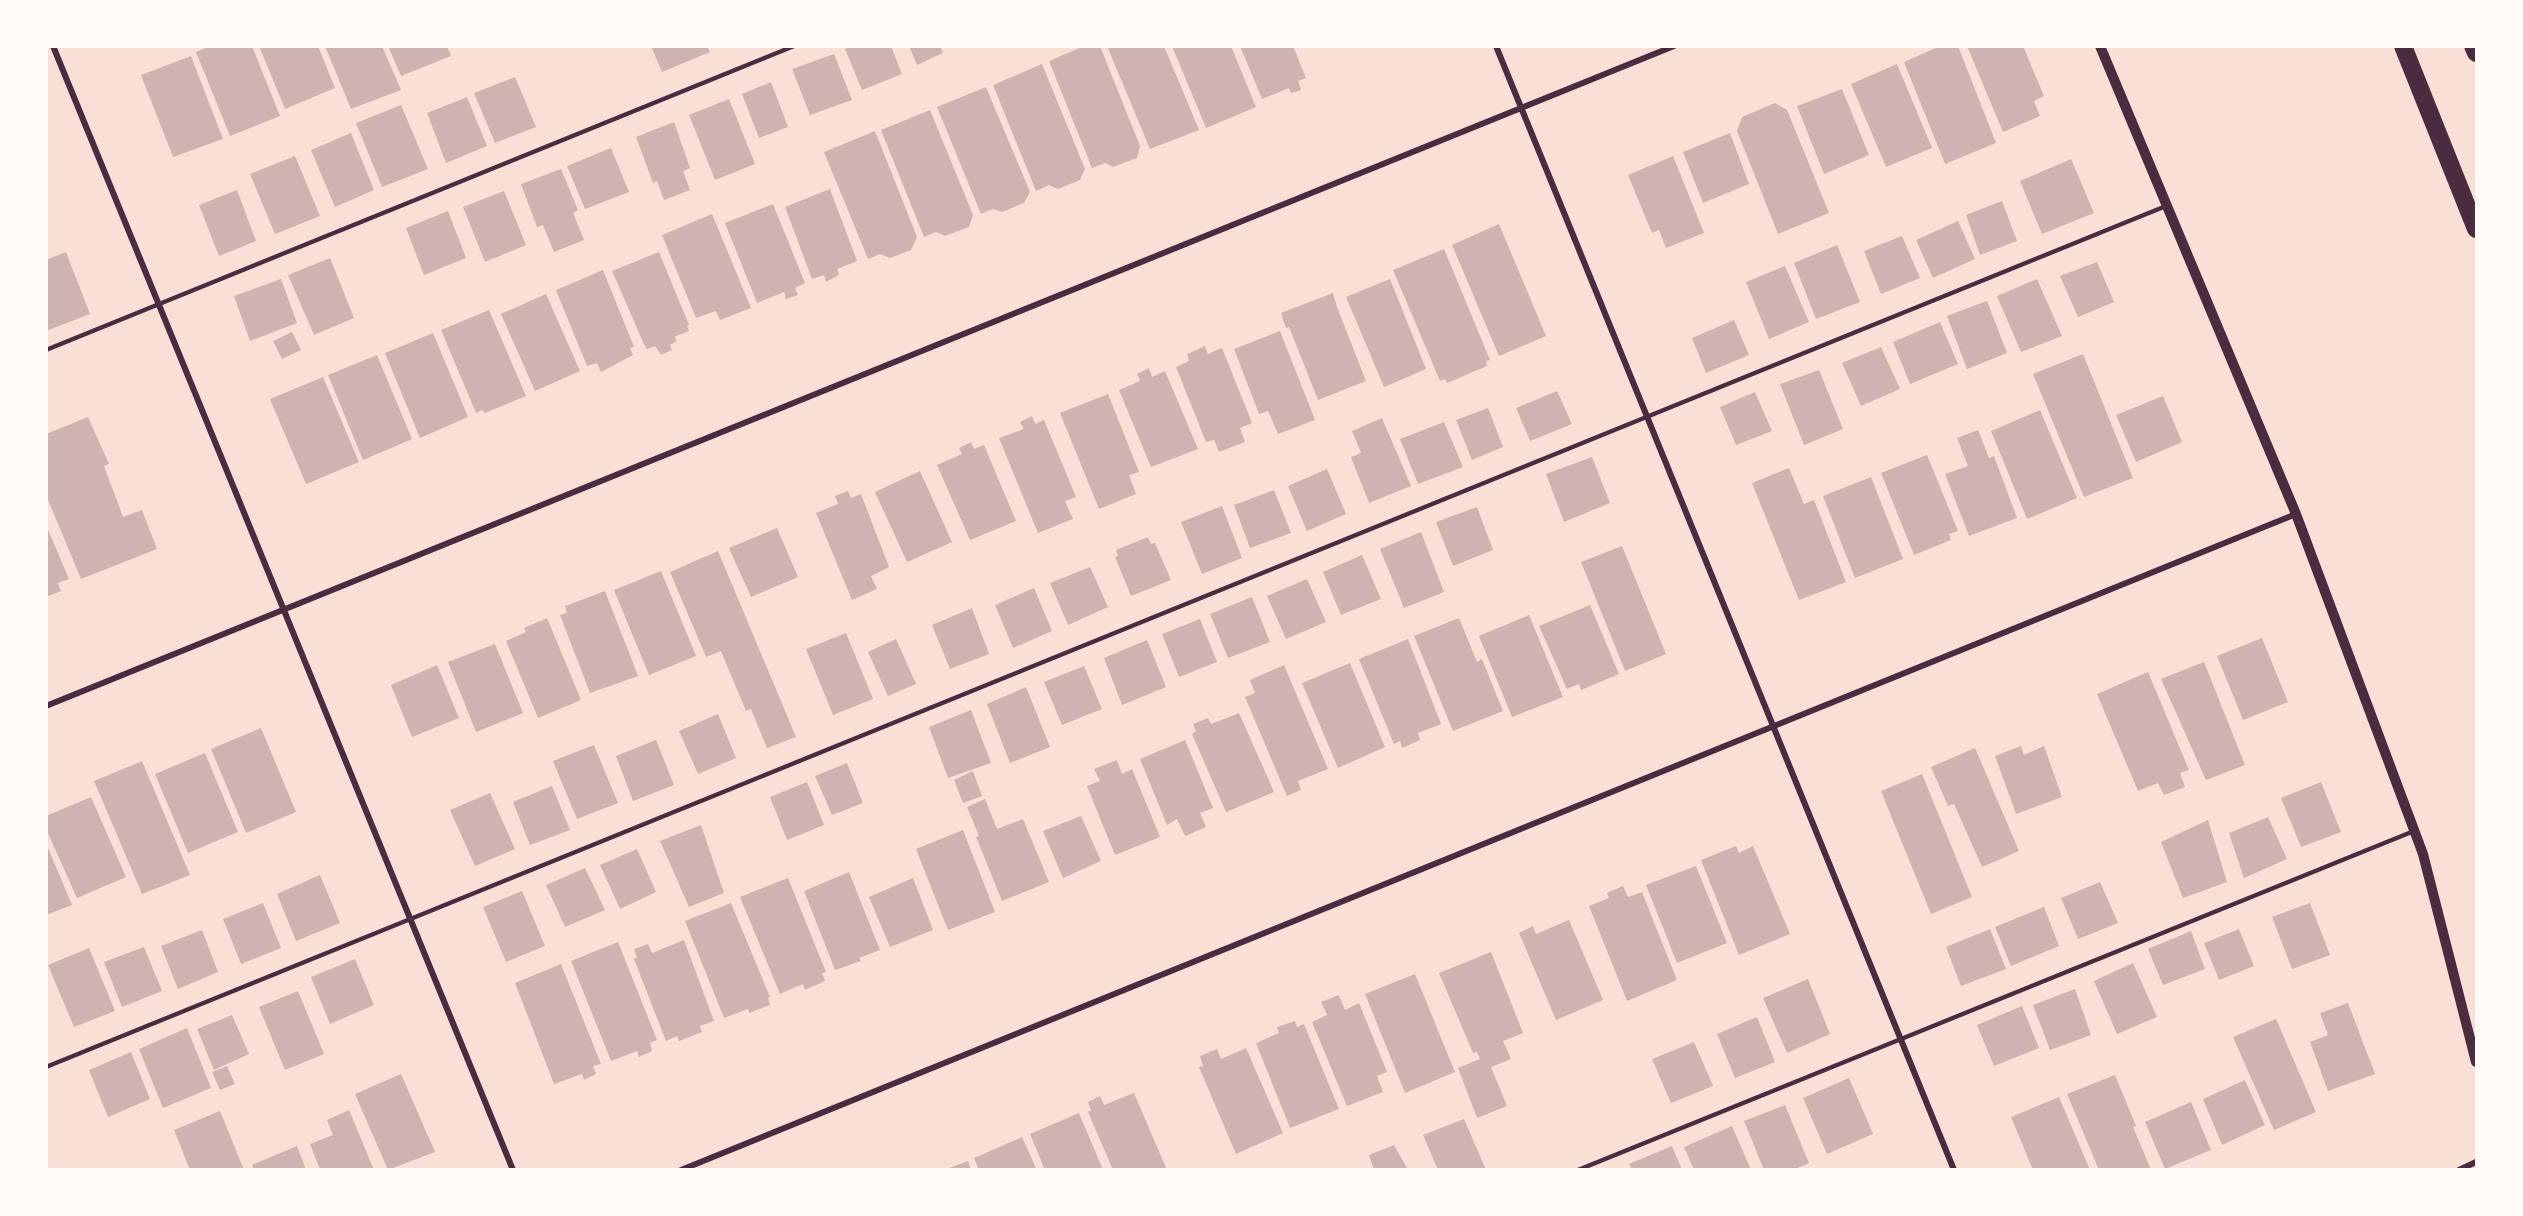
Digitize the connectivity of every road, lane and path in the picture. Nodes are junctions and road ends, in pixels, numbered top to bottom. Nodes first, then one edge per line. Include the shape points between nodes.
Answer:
1 (53, 46) edge
2 (794, 46) edge
3 (1496, 46) edge
4 (1674, 46) edge
5 (2100, 46) edge
6 (2403, 46) edge
7 (2474, 46) edge
8 (2476, 53) edge
9 (1522, 109) junction
10 (2166, 206) junction
11 (2476, 229) edge
12 (159, 304) junction
13 (46, 350) edge
14 (1647, 417) junction
15 (2296, 514) junction
16 (284, 610) junction
17 (46, 706) edge
18 (1773, 727) junction
19 (2414, 831) junction
20 (411, 919) junction
21 (1900, 1039) junction
22 (2476, 1062) edge
23 (46, 1067) edge
24 (2476, 1162) edge
25 (513, 1170) edge
26 (681, 1170) edge
27 (1578, 1170) edge
28 (1954, 1170) edge
29 (2459, 1170) edge

1 - 12 street
2 - 12 lane
3 - 9 street
4 - 9 street
5 - 10 street
6 - 11 highway
7 - 8 highway
9 - 14 street
9 - 16 street
10 - 14 lane
10 - 15 street
12 - 13 lane
12 - 16 street
14 - 18 street
14 - 20 lane
15 - 18 street
15 - 19 street
16 - 17 street
16 - 20 street
18 - 21 street
18 - 26 street
19 - 21 lane
19 - 22 street
20 - 23 lane
20 - 25 street
21 - 27 lane
21 - 28 street
24 - 29 street

